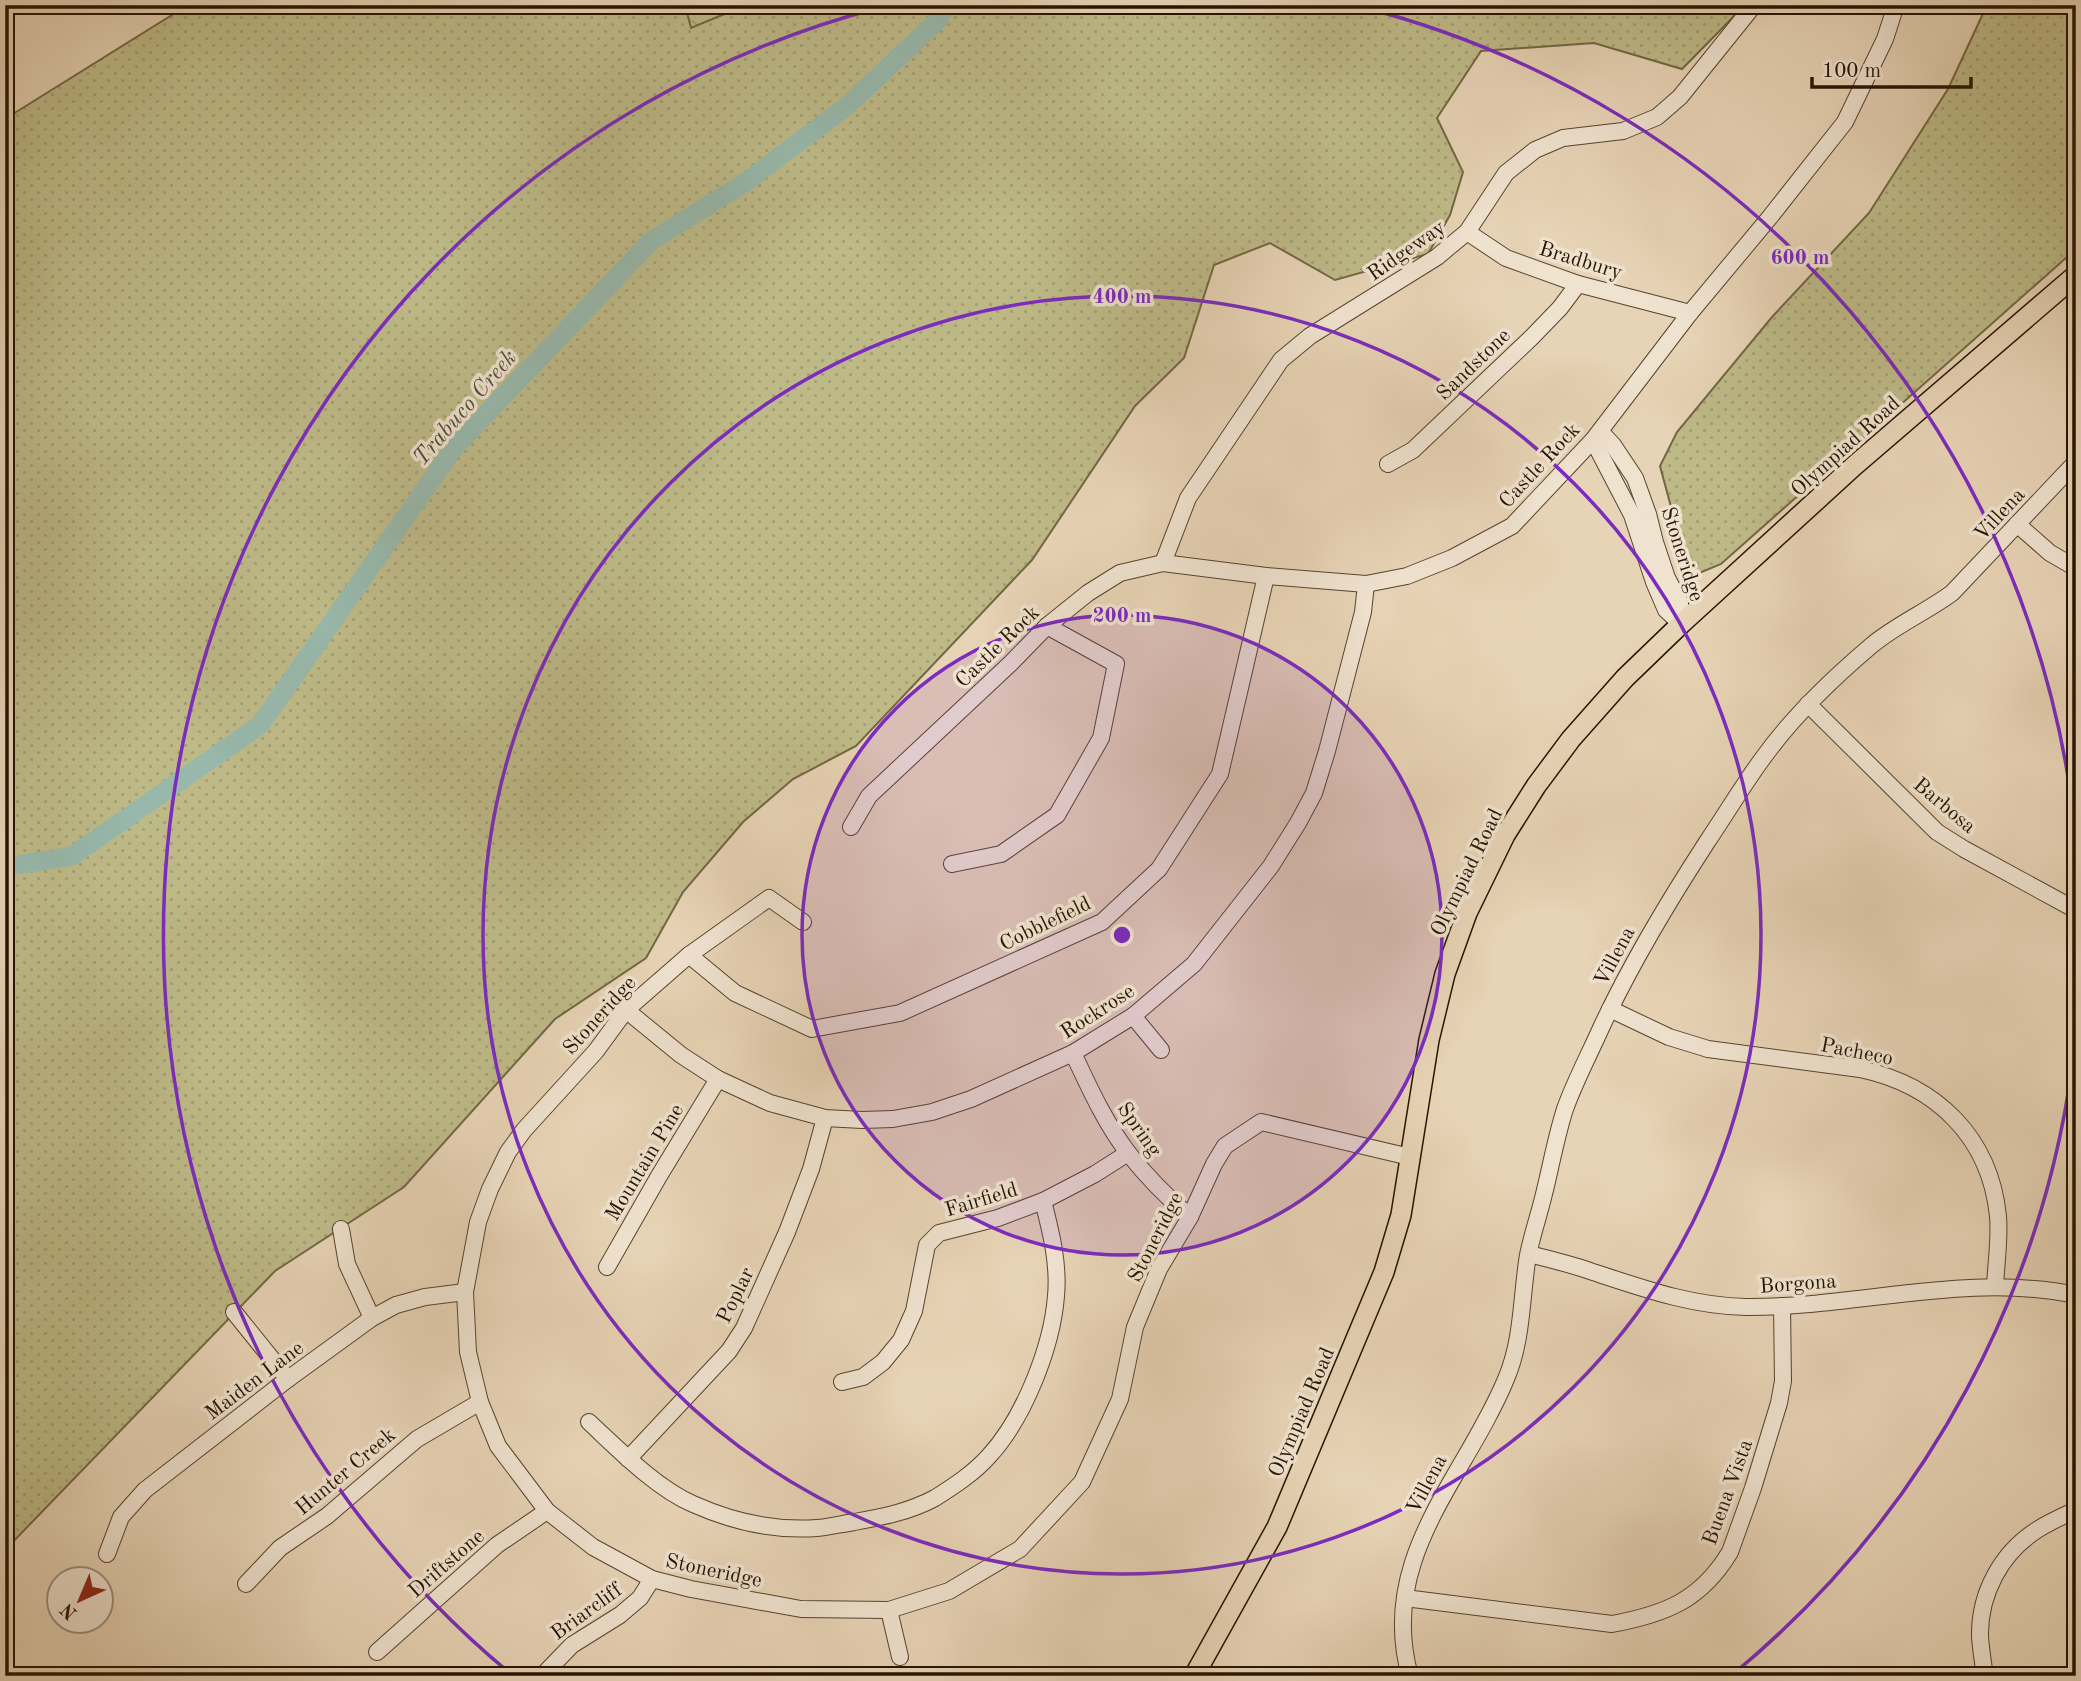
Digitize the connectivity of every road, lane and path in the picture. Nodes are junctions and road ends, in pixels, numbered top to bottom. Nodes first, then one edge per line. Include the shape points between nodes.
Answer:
1 (1754, 5) edge
2 (1896, 5) edge
3 (1468, 232) junction
4 (2076, 275) edge
5 (1578, 284) junction
6 (1690, 313) junction
7 (1597, 435) junction
8 (1624, 460) junction
9 (2076, 462) edge
10 (1388, 464) dead end
11 (1610, 471) junction
12 (2017, 524) junction
13 (1163, 563) junction
14 (2076, 568) edge
15 (1266, 576) junction
16 (1660, 580) junction
17 (1366, 584) junction
18 (1681, 624) junction
19 (1047, 626) junction
20 (1808, 704) junction
21 (851, 827) dead end
22 (952, 864) dead end
23 (2076, 910) edge
24 (803, 922) dead end
25 (689, 955) junction
26 (1610, 1009) junction
27 (626, 1010) junction
28 (1133, 1016) junction
29 (1161, 1049) dead end
30 (1073, 1052) junction
31 (718, 1079) junction
32 (825, 1118) junction
33 (1128, 1153) junction
34 (1410, 1157) junction
35 (1043, 1201) junction
36 (1190, 1217) junction
37 (341, 1228) dead end
38 (1529, 1254) junction
39 (607, 1267) dead end
40 (1995, 1287) junction
41 (465, 1292) junction
42 (2076, 1295) edge
43 (1782, 1306) junction
44 (234, 1312) dead end
45 (372, 1318) junction
46 (288, 1379) junction
47 (842, 1382) dead end
48 (480, 1402) junction
49 (589, 1422) dead end
50 (628, 1459) junction
51 (2076, 1510) edge
52 (547, 1511) junction
53 (107, 1553) dead end
54 (652, 1579) junction
55 (246, 1584) dead end
56 (1405, 1598) junction
57 (889, 1611) junction
58 (377, 1652) dead end
59 (900, 1657) dead end
60 (542, 1676) edge
61 (1194, 1676) edge
62 (1409, 1676) edge
63 (1985, 1676) edge

1 - 3 street, Ridgeway via 1679,97 1657,117 1623,131 1563,138 1535,150 1506,173
2 - 6 street, Castle Rock via 1885,39 1844,122
3 - 5 street, Bradbury via 1506,258
3 - 13 street, Ridgeway via 1281,360 1188,498
4 - 18 main road, Olympiad Road via 1854,466
5 - 6 street, Bradbury
5 - 10 street, Sandstone via 1532,337 1413,450
6 - 7 street, Castle Rock
7 - 8 street, Stoneridge
7 - 11 street, Stoneridge
7 - 17 street, Castle Rock via 1512,526 1407,576
8 - 11 street
8 - 16 street, Stoneridge via 1648,514
9 - 12 street, Villena
11 - 16 street, Stoneridge
12 - 14 street via 2050,554
12 - 20 street, Villena via 1952,593 1875,642
13 - 15 street, Castle Rock
13 - 19 street, Castle Rock via 1120,573
15 - 17 street, Castle Rock
15 - 25 street, Cobblefield via 1220,774 1159,869 1102,922 900,1013 812,1029 735,993
16 - 18 street, Stoneridge via 1666,610
17 - 28 street, Rockrose via 1327,751 1314,793 1298,823 1271,866 1194,964
18 - 34 main road, Olympiad Road via 1597,708 1536,786 1505,835 1467,913 1445,974
19 - 21 street, Castle Rock via 869,796
19 - 22 street via 1116,664 1101,738 1057,815 1000,854
20 - 23 street, Barbosa via 1937,832
20 - 26 street, Villena via 1763,757 1712,835 1637,955
24 - 25 street, Stoneridge via 769,898
25 - 27 street, Stoneridge
26 - 38 street, Villena via 1566,1108
26 - 40 street, Pacheco via 1669,1037 1708,1049 1877,1072 1925,1094 1969,1135 1989,1173 1998,1219
27 - 31 street, Rockrose
27 - 41 street, Stoneridge via 508,1152 478,1222
28 - 29 street
28 - 30 street, Rockrose
30 - 32 street, Rockrose via 932,1112 892,1119
30 - 33 street, Spring via 1097,1104
31 - 32 street, Rockrose via 770,1103
31 - 39 street, Mountain Pine
32 - 50 street, Poplar via 787,1232 744,1328 729,1351
33 - 35 street, Fairfield
33 - 36 street, Spring
34 - 36 street, Stoneridge via 1261,1122 1225,1146
34 - 61 main road, Olympiad Road via 1401,1215 1384,1272 1276,1527
35 - 47 street, Fairfield via 939,1233 928,1245 914,1311 901,1340 863,1377
35 - 50 street via 1055,1259 1056,1296 1046,1351 1018,1413 990,1455 933,1499 897,1514 817,1528 778,1528 691,1504
36 - 57 street, Stoneridge via 1159,1269 1135,1327 1120,1399 1082,1482 1020,1549 949,1591
37 - 45 street via 347,1264
38 - 43 street, Borgona via 1701,1304
38 - 56 street, Villena via 1510,1368 1430,1518 1411,1567
40 - 42 street, Borgona
40 - 43 street, Borgona
41 - 45 street, Maiden Lane via 396,1304
41 - 48 street, Stoneridge via 468,1352
43 - 56 street, Buena Vista via 1783,1381 1773,1425 1730,1552 1699,1590 1673,1608 1612,1624
44 - 46 street
45 - 46 street, Maiden Lane
46 - 53 street, Maiden Lane via 145,1490 121,1517
48 - 52 street, Stoneridge via 498,1446
48 - 55 street, Hunter Creek via 416,1438 327,1516 280,1548
49 - 50 street
51 - 63 street via 2018,1544 1996,1572 1987,1590 1981,1623
52 - 54 street, Stoneridge via 593,1547
52 - 58 street, Driftstone via 497,1545
54 - 57 street, Stoneridge via 801,1609
54 - 60 street, Briarcliff via 640,1598 572,1645
56 - 62 street, Villena via 1402,1645
57 - 59 street

